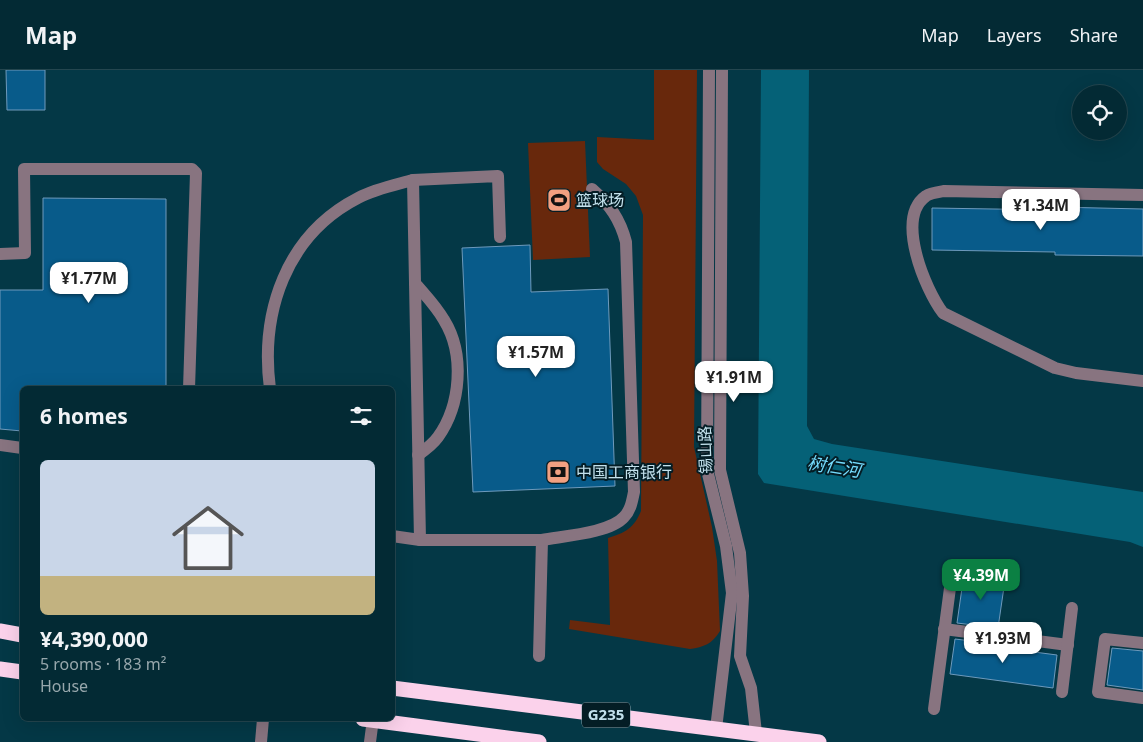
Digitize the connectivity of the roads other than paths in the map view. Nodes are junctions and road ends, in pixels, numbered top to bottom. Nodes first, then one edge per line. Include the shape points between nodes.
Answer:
1 (709, 70) edge
2 (722, 70) edge
3 (413, 180) junction
4 (592, 189) dead end
5 (1143, 195) edge
6 (500, 237) dead end
7 (0, 254) edge
8 (415, 283) junction
9 (1143, 381) edge
10 (189, 386) edge
11 (270, 386) edge
12 (0, 445) edge
13 (20, 448) edge
14 (418, 456) junction
15 (395, 536) edge
16 (420, 540) junction
17 (542, 540) junction
18 (950, 588) dead end
19 (1072, 608) dead end
20 (944, 629) junction
21 (0, 632) edge
22 (20, 635) edge
23 (1143, 643) edge
24 (1068, 645) junction
25 (539, 656) dead end
26 (0, 669) edge
27 (20, 672) edge
28 (395, 688) edge
29 (1062, 692) dead end
30 (1143, 698) edge
31 (934, 709) dead end
32 (263, 721) edge
33 (369, 721) edge
34 (384, 721) edge
35 (716, 729) junction
36 (756, 733) junction
37 (261, 742) edge
38 (370, 742) edge
39 (539, 742) edge
40 (819, 742) edge

1 - 35 street, 锡山路 via 706,470 726,546 732,593
2 - 36 street, 锡山路 via 720,470 740,553 743,596 740,656 751,688
3 - 6 street via 498,176
3 - 8 street
3 - 11 street via 358,198 313,231 295,253 283,278 270,320 267,366
4 - 17 street via 622,224 626,242 634,492 631,507 623,518 604,528
5 - 9 street via 944,191 927,194 918,203 912,225 922,274 943,313 1055,368
7 - 10 street via 25,253 24,170 192,168 196,173
8 - 14 street
8 - 14 street via 445,321 457,364 455,405 437,439
12 - 13 street
14 - 16 street
15 - 16 street
16 - 17 street
17 - 25 street
18 - 20 street
19 - 24 street
20 - 24 street
20 - 31 street
21 - 22 highway
23 - 30 street via 1105,639 1098,692
24 - 29 street
26 - 27 highway
28 - 35 highway, G235
32 - 37 street
33 - 38 street
34 - 39 highway
35 - 36 highway, G235
36 - 40 highway, G235

